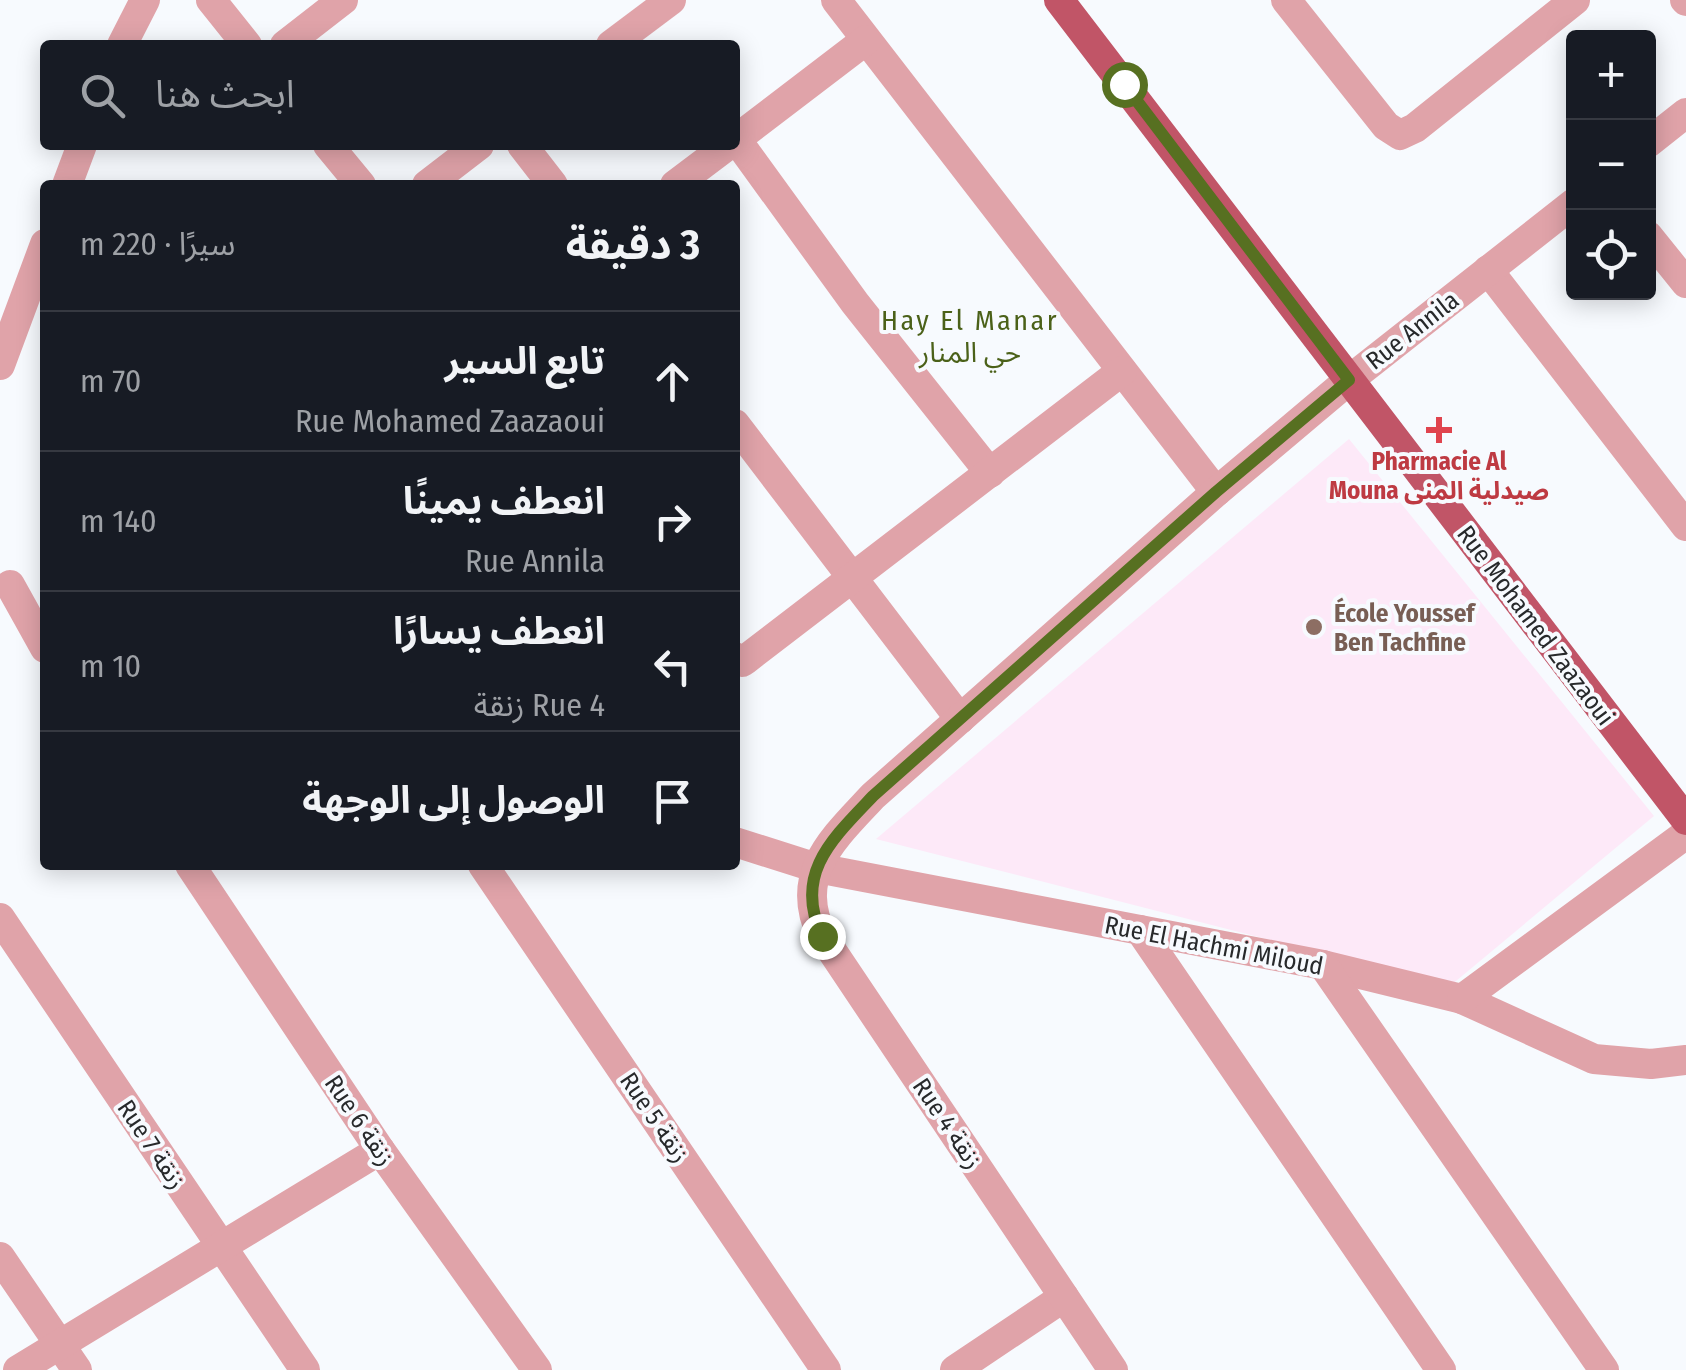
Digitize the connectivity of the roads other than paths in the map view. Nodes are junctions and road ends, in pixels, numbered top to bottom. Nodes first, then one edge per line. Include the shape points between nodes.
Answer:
1 (145, 0) edge
2 (210, 0) edge
3 (343, 0) edge
4 (671, 0) edge
5 (836, 0) edge
6 (1059, 0) edge
7 (1575, 0) edge
8 (1299, 4) edge
9 (125, 40) edge
10 (243, 40) edge
11 (291, 40) edge
12 (617, 40) edge
13 (866, 40) junction
14 (1686, 114) edge
15 (740, 136) edge
16 (1656, 138) edge
17 (740, 144) edge
18 (80, 150) edge
19 (332, 150) edge
20 (472, 150) edge
21 (526, 150) edge
22 (721, 150) edge
23 (69, 180) edge
24 (356, 180) edge
25 (434, 180) edge
26 (549, 180) edge
27 (682, 180) edge
28 (1566, 209) edge
29 (1656, 246) edge
30 (40, 257) edge
31 (1488, 270) junction
32 (1686, 283) edge
33 (0, 365) edge
34 (1122, 371) junction
35 (1349, 380) junction
36 (740, 430) edge
37 (990, 473) junction
38 (1216, 492) junction
39 (1686, 526) edge
40 (854, 578) junction
41 (5, 583) edge
42 (40, 596) edge
43 (40, 640) edge
44 (740, 661) edge
45 (960, 719) junction
46 (1686, 820) edge
47 (1686, 834) edge
48 (740, 844) edge
49 (817, 868) junction
50 (193, 870) edge
51 (486, 870) edge
52 (0, 918) edge
53 (1140, 930) junction
54 (1324, 966) junction
55 (1462, 998) junction
56 (1686, 1060) edge
57 (380, 1150) junction
58 (221, 1246) junction
59 (0, 1257) edge
60 (1064, 1297) junction
61 (68, 1358) edge
62 (18, 1370) edge
63 (305, 1370) edge
64 (536, 1370) edge
65 (826, 1370) edge
66 (954, 1370) edge
67 (1113, 1370) edge
68 (1441, 1370) edge
69 (1604, 1370) edge

1 - 9 street
2 - 10 street
3 - 11 street
4 - 12 street
5 - 13 street
6 - 35 main road, Rue Mohamed Zaazaoui
7 - 8 street via 1400,135 1386,126
13 - 15 street
13 - 34 street
14 - 16 street
17 - 37 street
18 - 23 street
19 - 24 street
20 - 25 street
21 - 26 street
22 - 27 street
28 - 31 street, Rue Annila
29 - 32 street
30 - 33 street
31 - 35 street, Rue Annila
31 - 39 street
34 - 37 street
34 - 38 street
35 - 38 street, Rue Annila
35 - 46 main road, Rue Mohamed Zaazaoui
36 - 40 street
37 - 40 street
38 - 45 street, Rue Annila
40 - 44 street
40 - 45 street
41 - 42 street
41 - 43 street
45 - 49 street, Rue Annila via 861,808
47 - 55 street
48 - 49 street, Rue El Hachmi Miloud
49 - 53 street, Rue El Hachmi Miloud
49 - 60 street, Rue 4 زنقة via 811,912 822,936
50 - 57 street, Rue 6 زنقة
51 - 65 street, Rue 5 زنقة
52 - 58 street, Rue 7 زنقة
53 - 54 street, Rue El Hachmi Miloud
53 - 68 street
54 - 55 street, Rue El Hachmi Miloud
54 - 69 street
55 - 56 street, Rue El Hachmi Miloud via 1594,1059
57 - 58 street
57 - 64 street, Rue 6 زنقة
58 - 61 street
58 - 63 street, Rue 7 زنقة
59 - 61 street
60 - 66 street
60 - 67 street, Rue 4 زنقة
61 - 62 street

